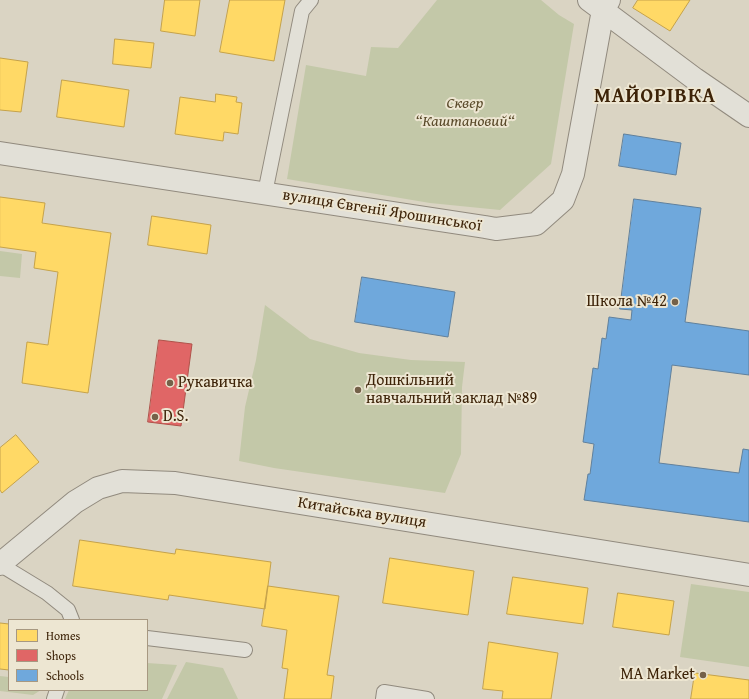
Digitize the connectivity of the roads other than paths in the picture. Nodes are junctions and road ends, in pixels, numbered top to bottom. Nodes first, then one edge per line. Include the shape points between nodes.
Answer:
1 (311, 0) edge
2 (601, 3) edge
3 (749, 116) edge
4 (0, 153) edge
5 (265, 193) junction
6 (1, 564) edge
7 (749, 575) edge
8 (72, 619) edge
9 (148, 638) edge
10 (245, 650) dead end
11 (383, 699) edge
12 (427, 699) edge

1 - 5 lane via 302,11
2 - 3 street via 695,79
2 - 5 street, вулиця Євгенії Ярошинської via 573,174 562,200 536,224 485,227
4 - 5 street, вулиця Євгенії Ярошинської
6 - 7 street, Китайська вулиця via 75,502 98,488 122,481 175,483
6 - 8 lane via 47,593 68,610
9 - 10 lane
11 - 12 lane via 384,692

